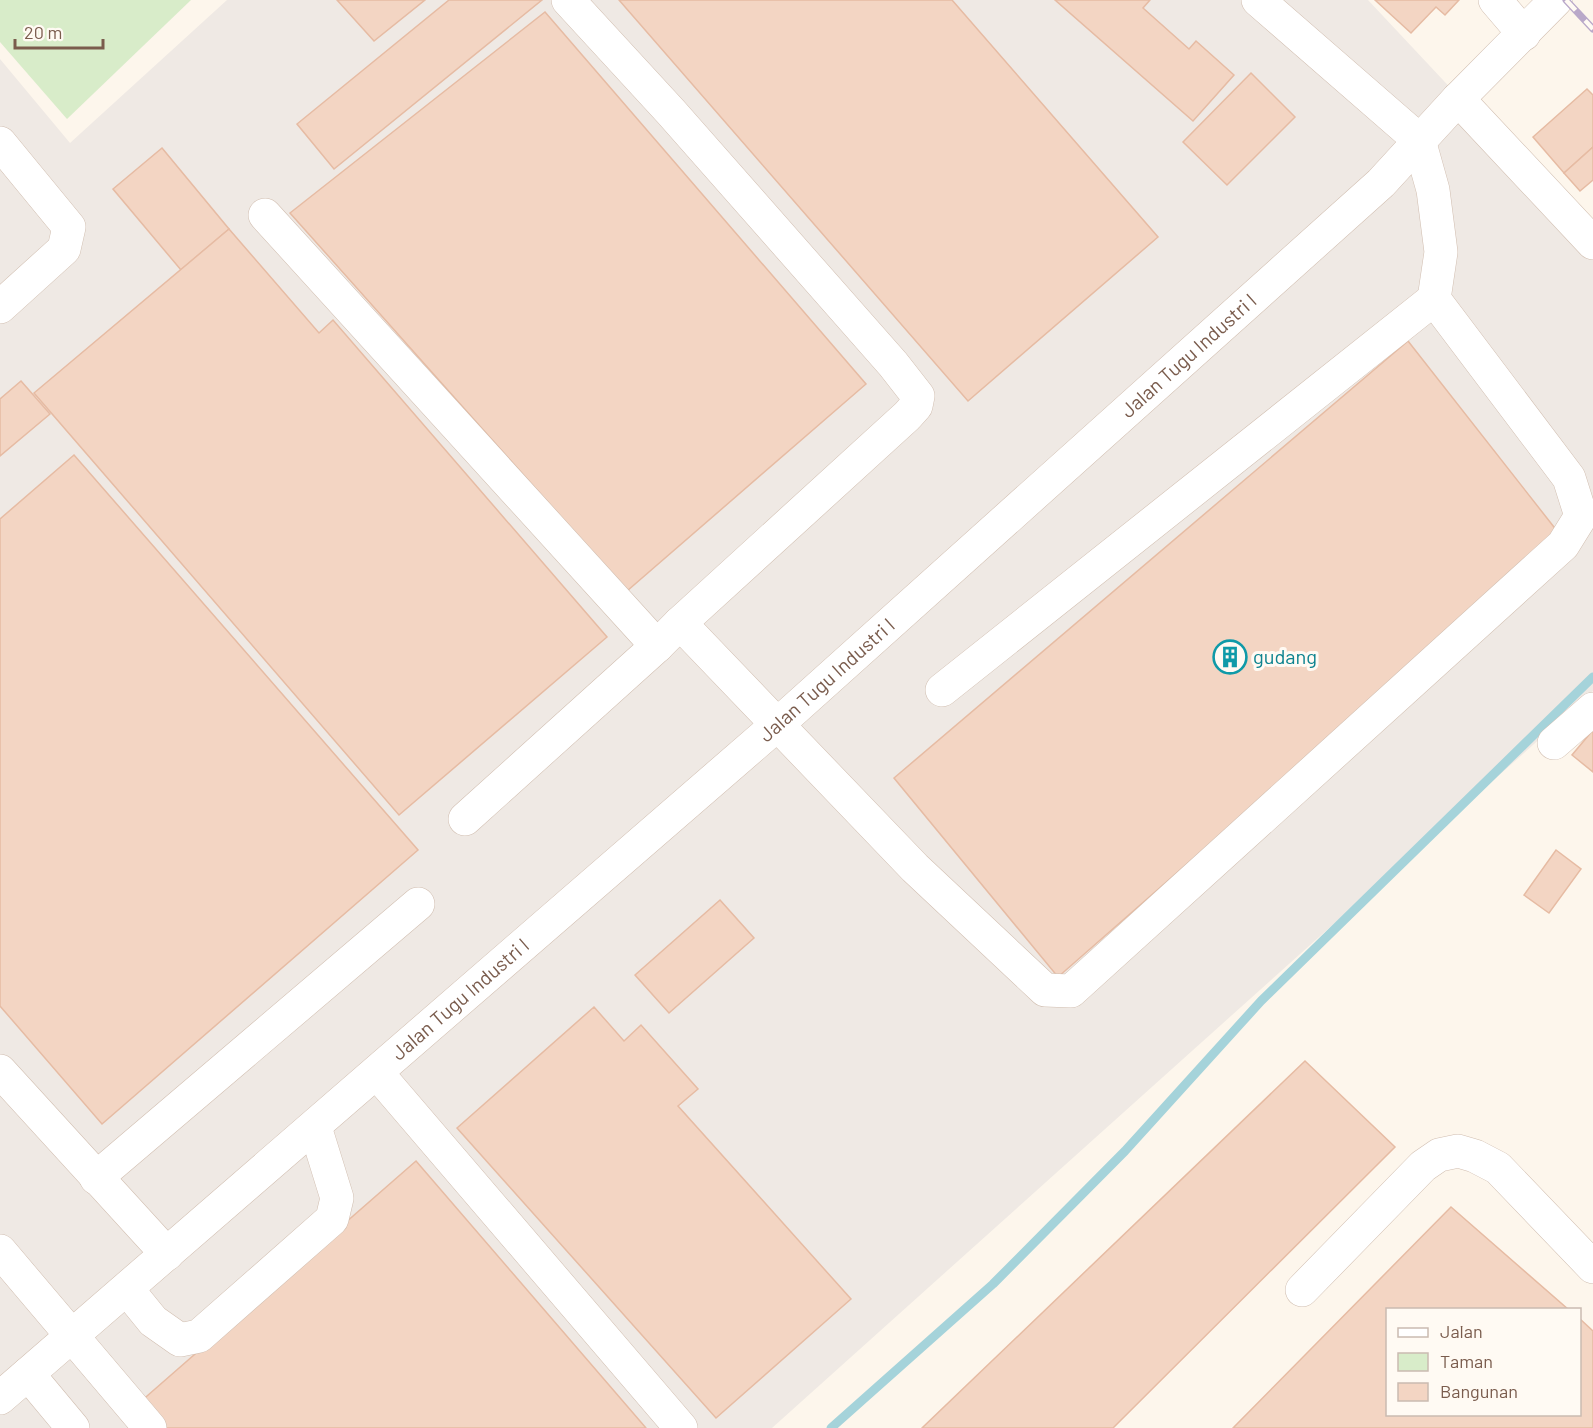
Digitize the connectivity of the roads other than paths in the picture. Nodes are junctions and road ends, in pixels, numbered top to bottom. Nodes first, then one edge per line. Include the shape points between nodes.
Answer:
1 (568, 0) edge
2 (1258, 0) edge
3 (1495, 0) edge
4 (1556, 0) edge
5 (1524, 34) junction
6 (1458, 99) junction
7 (1419, 140) junction
8 (0, 143) edge
9 (265, 215) dead end
10 (1593, 243) edge
11 (5, 293) edge
12 (1434, 299) junction
13 (680, 623) junction
14 (657, 646) junction
15 (942, 690) dead end
16 (1593, 709) edge
17 (778, 724) junction
18 (1554, 743) dead end
19 (465, 819) dead end
20 (418, 904) dead end
21 (0, 1071) edge
22 (377, 1073) junction
23 (315, 1127) junction
24 (96, 1178) junction
25 (0, 1251) edge
26 (167, 1254) junction
27 (1593, 1267) edge
28 (127, 1289) junction
29 (1302, 1290) dead end
30 (74, 1336) junction
31 (28, 1374) junction
32 (0, 1398) edge
33 (73, 1428) edge
34 (150, 1428) edge
35 (681, 1428) edge

1 - 13 street via 671,112 918,396 908,416
2 - 7 street
3 - 5 street
4 - 5 street, Jalan Tugu Industri I
5 - 6 street, Jalan Tugu Industri I
6 - 7 street, Jalan Tugu Industri I
6 - 10 street
7 - 12 street via 1433,190 1442,252
7 - 17 street, Jalan Tugu Industri I via 1381,183
8 - 11 street via 69,226 64,249
9 - 14 street
12 - 15 street
12 - 17 street via 1569,478 1581,516 1563,545 1071,991 1045,990 915,868
13 - 14 street
13 - 17 street
14 - 19 street
16 - 18 street
17 - 22 street, Jalan Tugu Industri I
20 - 24 street
21 - 24 street
22 - 23 street, Jalan Tugu Industri I
22 - 35 street
23 - 26 street, Jalan Tugu Industri I
23 - 28 street via 338,1198 332,1219 199,1336 180,1340 153,1321
24 - 26 street
25 - 30 street
26 - 28 street, Jalan Tugu Industri I
27 - 29 street via 1498,1168 1458,1151 1439,1155 1422,1166
28 - 30 street, Jalan Tugu Industri I
30 - 31 street, Jalan Tugu Industri I
30 - 34 street
31 - 32 street, Jalan Tugu Industri I
31 - 33 street

